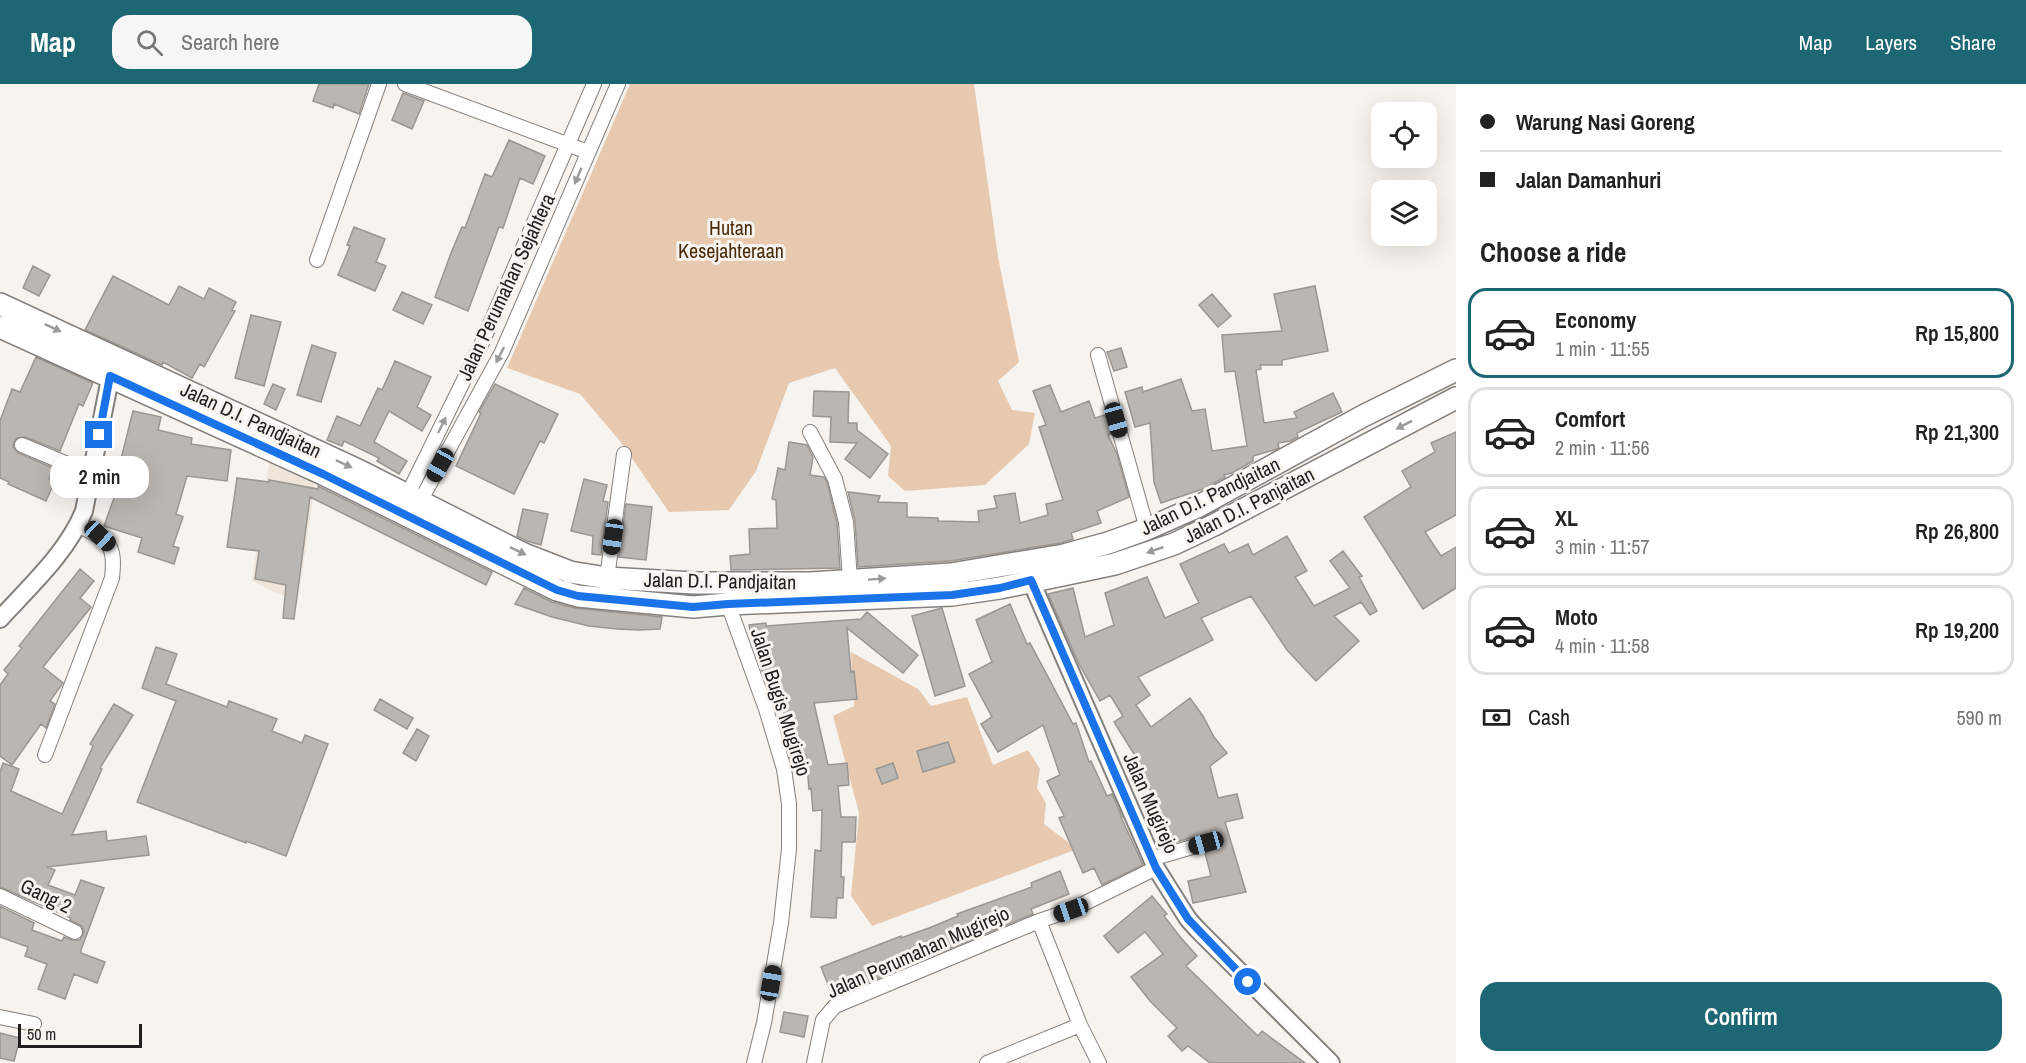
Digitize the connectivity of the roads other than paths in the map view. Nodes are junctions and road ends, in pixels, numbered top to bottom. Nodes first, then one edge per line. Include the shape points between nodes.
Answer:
1 (379, 84) edge
2 (405, 84) edge
3 (594, 84) edge
4 (618, 84) edge
5 (567, 144) junction
6 (588, 152) junction
7 (317, 260) dead end
8 (0, 304) edge
9 (0, 327) edge
10 (1098, 355) dead end
11 (113, 366) junction
12 (1456, 370) edge
13 (1456, 398) edge
14 (810, 432) dead end
15 (22, 445) dead end
16 (624, 454) dead end
17 (91, 474) junction
18 (409, 507) junction
19 (78, 525) junction
20 (1147, 529) junction
21 (1027, 572) junction
22 (607, 578) junction
23 (850, 580) junction
24 (728, 604) junction
25 (0, 619) edge
26 (45, 755) dead end
27 (1206, 843) dead end
28 (1154, 863) junction
29 (0, 896) edge
30 (1040, 921) junction
31 (75, 932) dead end
32 (0, 1017) edge
33 (34, 1024) dead end
34 (1080, 1025) junction
35 (754, 1063) edge
36 (814, 1063) edge
37 (987, 1063) edge
38 (1099, 1063) edge
39 (1331, 1063) edge

1 - 7 street
2 - 5 street
3 - 5 street, Jalan Perumahan Sejahtera
4 - 6 street, Jalan Perumahan Sejahtera
5 - 6 street
18 -> 5 street, Jalan Perumahan Sejahtera
6 -> 18 street, Jalan Perumahan Sejahtera via 502,352
8 -> 11 highway, Jalan D.I. Pandjaitan
9 - 11 highway, Jalan D.I. Pandjaitan
10 - 20 street
11 - 17 street
11 - 18 highway, Jalan D.I. Pandjaitan via 360,471
12 - 20 highway, Jalan D.I. Pandjaitan via 1197,507
13 -> 21 highway, Jalan D.I. Panjaitan via 1174,544 1115,564
14 - 23 street via 835,479 846,522
15 - 17 street
16 - 22 street
17 - 19 street
18 -> 22 highway, Jalan D.I. Pandjaitan via 570,572
18 - 24 highway, Jalan D.I. Panjaitan via 557,590 578,596 693,607
19 - 25 street via 62,550
19 - 26 street via 100,536 112,548 112,578
20 - 21 highway, Jalan D.I. Pandjaitan via 1064,555
23 -> 21 highway, Jalan D.I. Pandjaitan
21 - 24 highway, Jalan D.I. Panjaitan via 1000,588 952,595
21 - 28 street, Jalan Mugirejo
22 - 23 highway, Jalan D.I. Pandjaitan via 694,583
24 - 35 street, Jalan Bugis Mugirejo via 782,760 789,804 789,849 781,923
27 - 28 street, Jalan Perumahan Mugirejo
28 - 30 street, Jalan Perumahan Mugirejo via 1071,910
28 - 39 street, Jalan Mugirejo via 1188,919
29 - 31 street, Gang 2
30 - 34 street, Jalan Perumahan Mugirejo
30 - 36 street, Jalan Perumahan Mugirejo via 835,1006 823,1020
32 - 33 street
34 - 37 street
34 - 38 street, Jalan Perumahan Mugirejo

